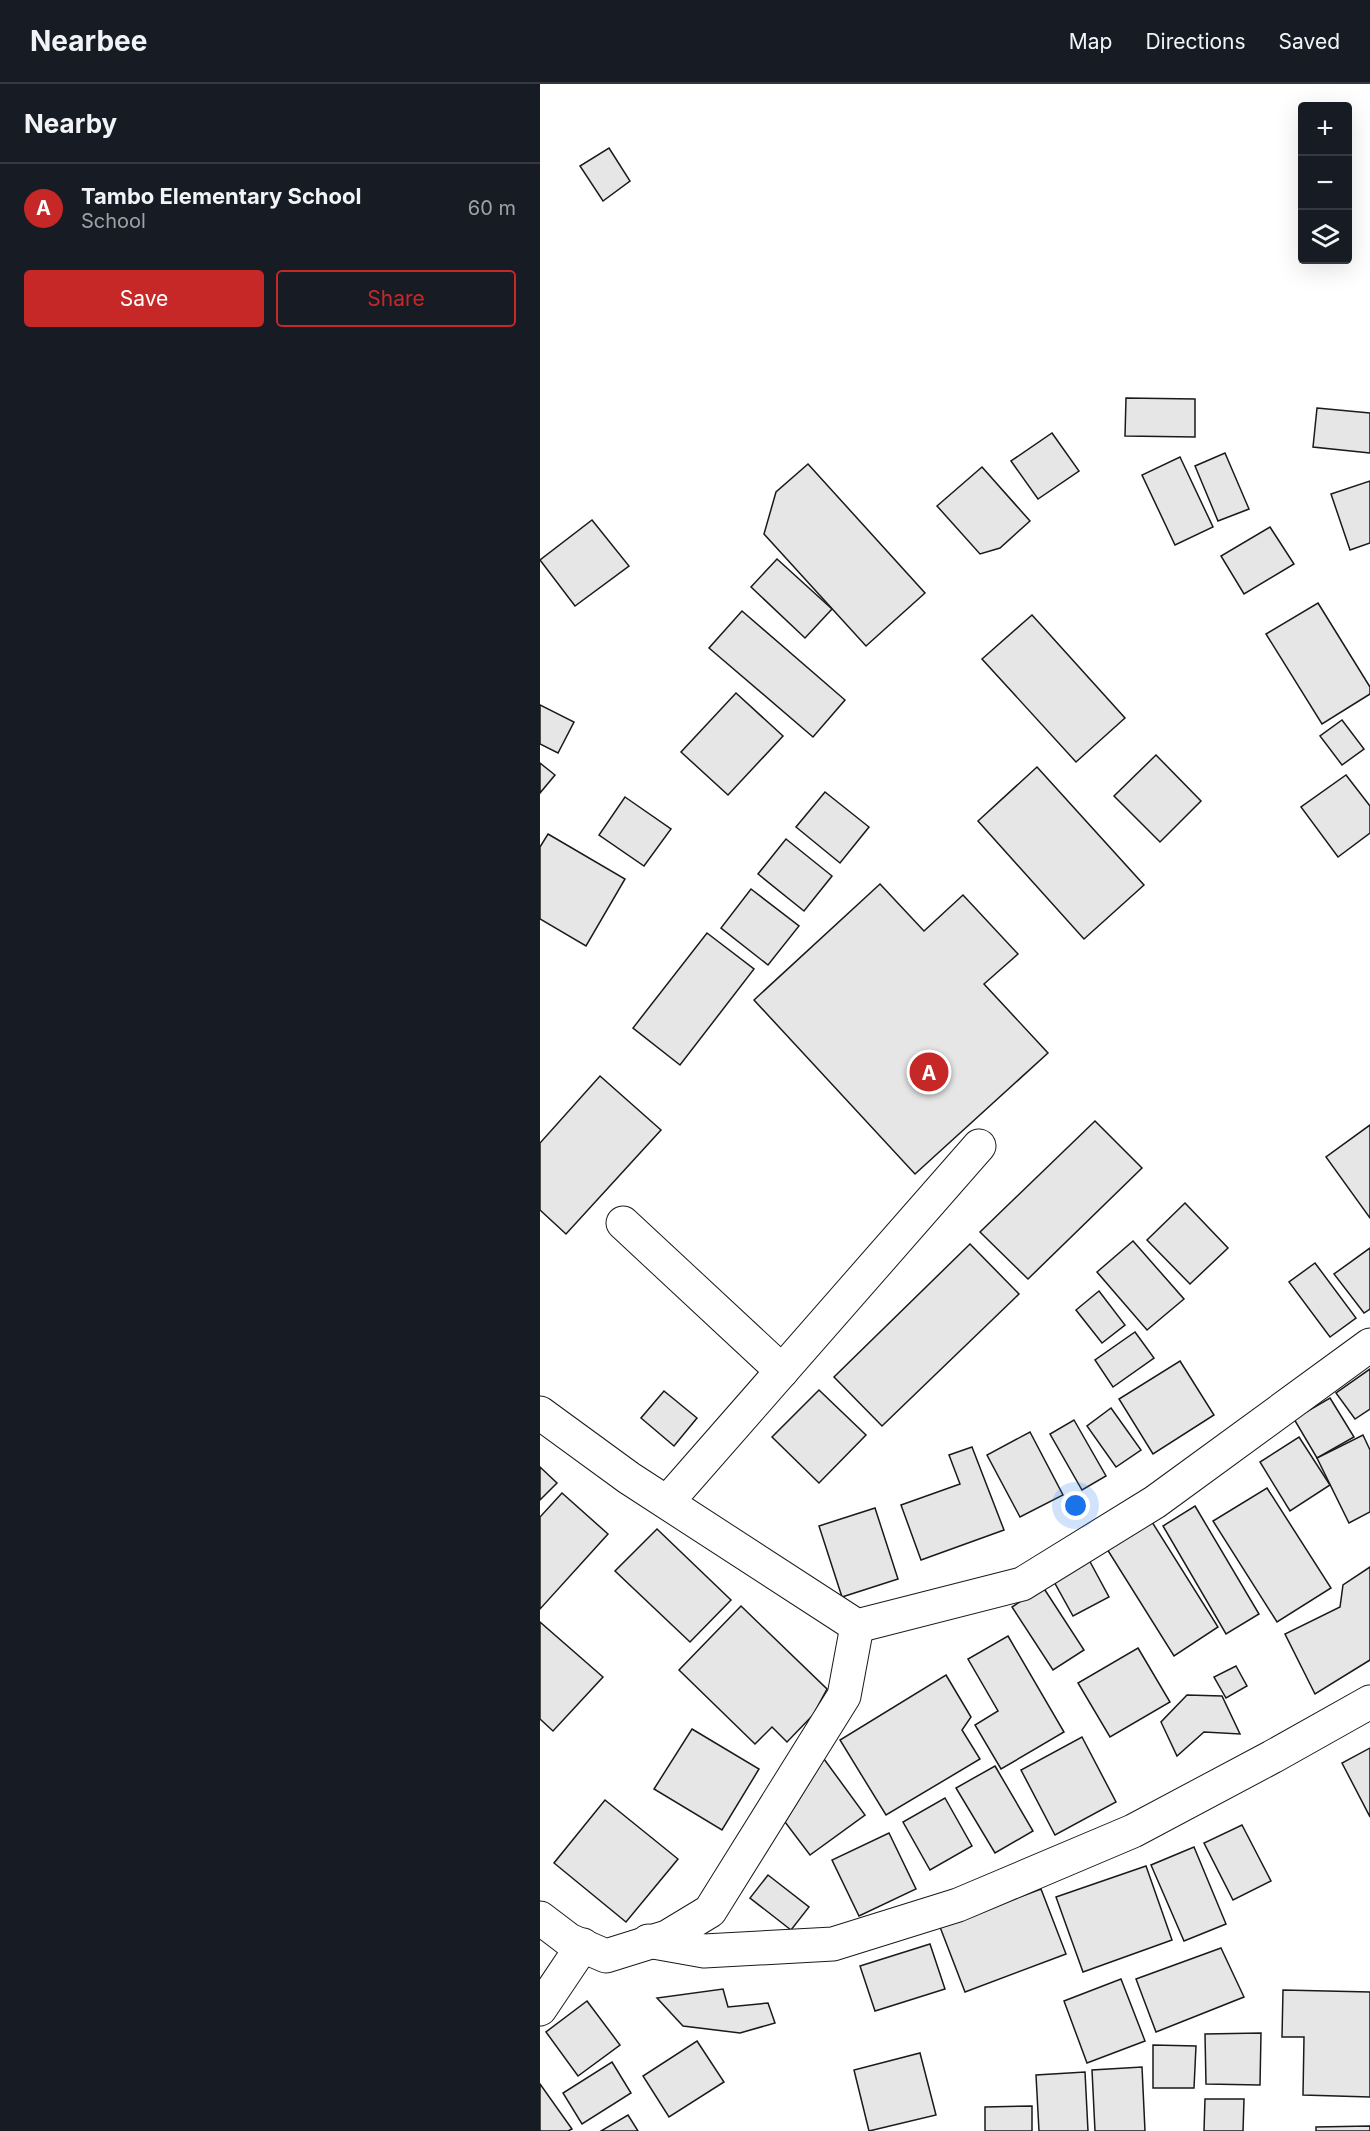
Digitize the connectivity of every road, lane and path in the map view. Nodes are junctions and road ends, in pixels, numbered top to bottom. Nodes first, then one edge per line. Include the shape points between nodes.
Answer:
1 (979, 1146) dead end
2 (623, 1223) dead end
3 (1370, 1345) edge
4 (782, 1371) junction
5 (540, 1413) edge
6 (668, 1501) junction
7 (856, 1626) junction
8 (1370, 1702) edge
9 (540, 1918) edge
10 (648, 1941) junction
11 (583, 1946) junction
12 (540, 2008) edge

1 - 4 street
2 - 4 street
3 - 7 street via 1155,1502 1022,1584
4 - 6 street
5 - 6 street via 629,1478
6 - 7 street
7 - 10 street via 844,1696 710,1911 667,1937
8 - 10 street via 1133,1831 958,1905 833,1944 704,1951
9 - 11 street via 568,1940
10 - 11 street via 606,1956
11 - 12 street

